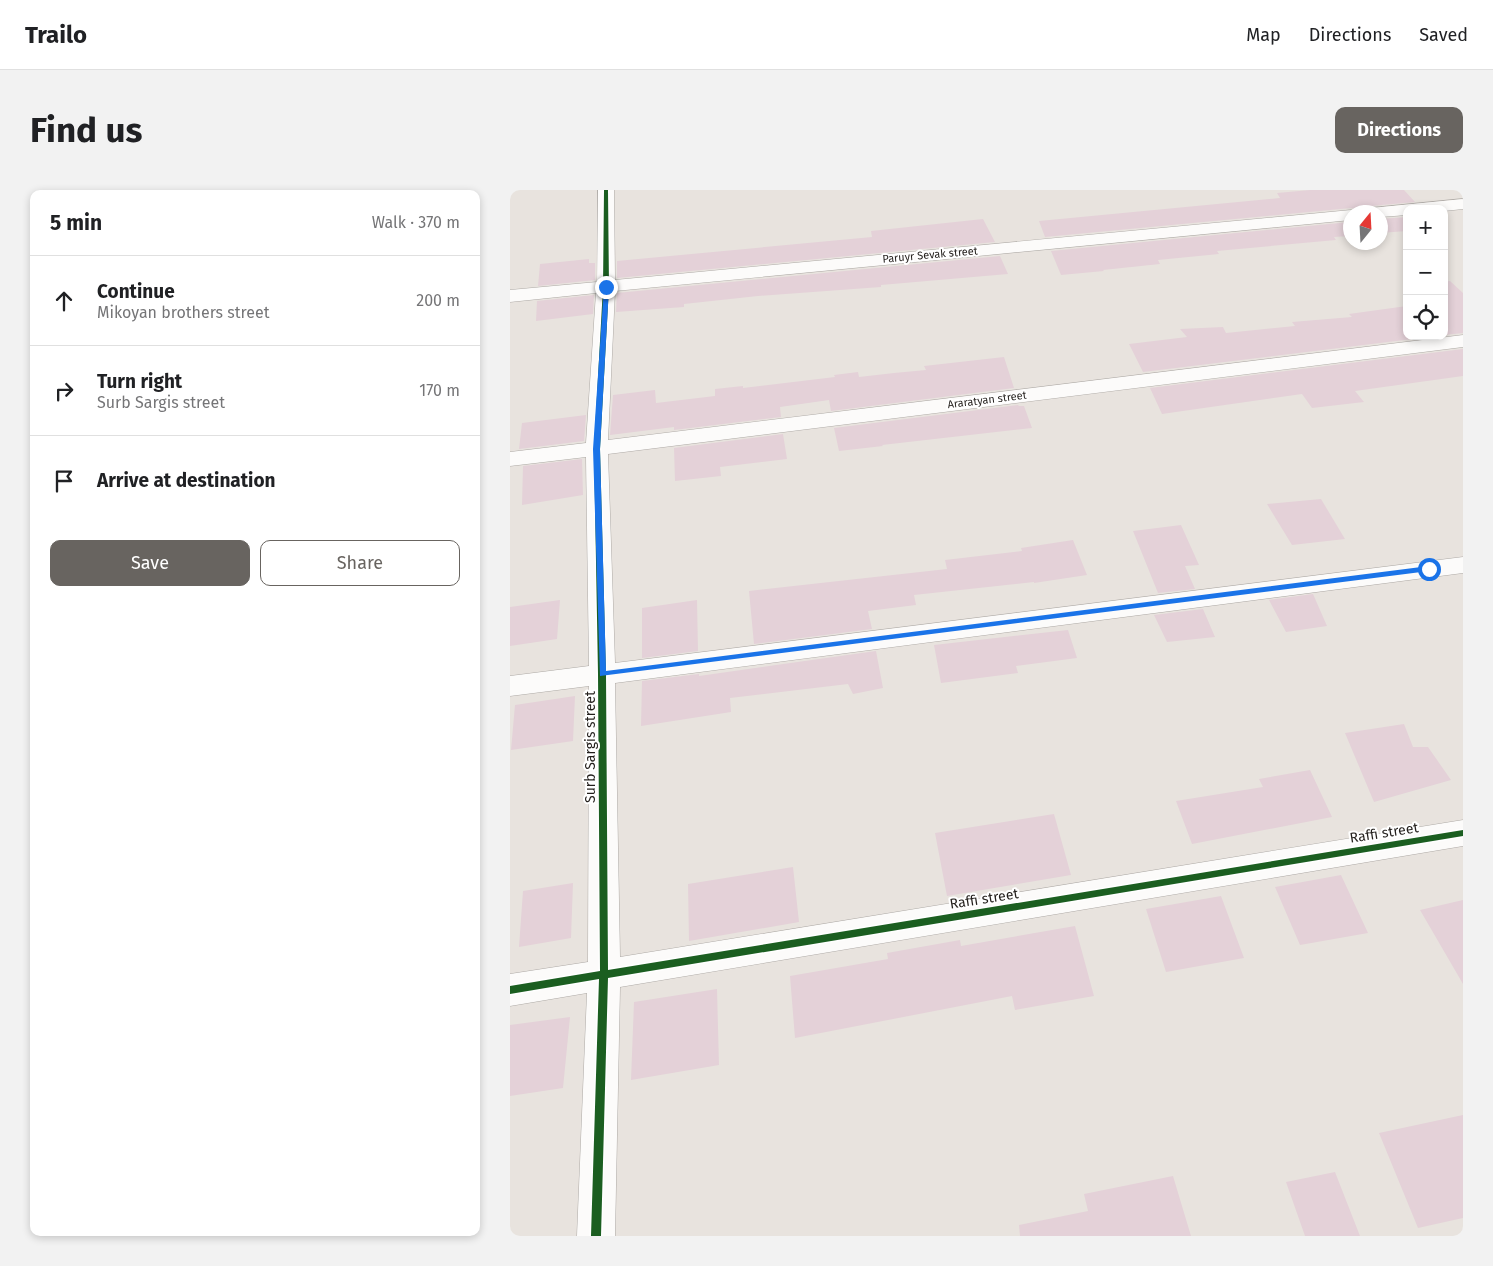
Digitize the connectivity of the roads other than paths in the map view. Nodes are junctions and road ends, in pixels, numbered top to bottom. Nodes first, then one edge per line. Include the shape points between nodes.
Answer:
1 (606, 190) edge
2 (1463, 204) edge
3 (1448, 206) edge
4 (1403, 210) edge
5 (1388, 211) edge
6 (1343, 216) edge
7 (606, 287) junction
8 (510, 296) edge
9 (1463, 340) edge
10 (597, 449) junction
11 (510, 459) edge
12 (1463, 565) edge
13 (602, 674) junction
14 (510, 686) edge
15 (1463, 833) edge
16 (604, 974) junction
17 (510, 990) edge
18 (596, 1236) edge

1 - 7 street, Surb Sargis street
2 - 3 street
4 - 5 street
6 - 7 street, Paruyr Sevak street
7 - 8 street, Paruyr Sevak street
7 - 10 street, Surb Sargis street
9 - 10 street, Araratyan street
10 - 11 street, Araratyan street
10 - 13 street, Surb Sargis street
12 - 13 street
13 - 14 street
13 - 16 street, Surb Sargis street
15 - 16 street, Raffi street
16 - 17 street, Raffi street
16 - 18 street, Surb Sargis street

